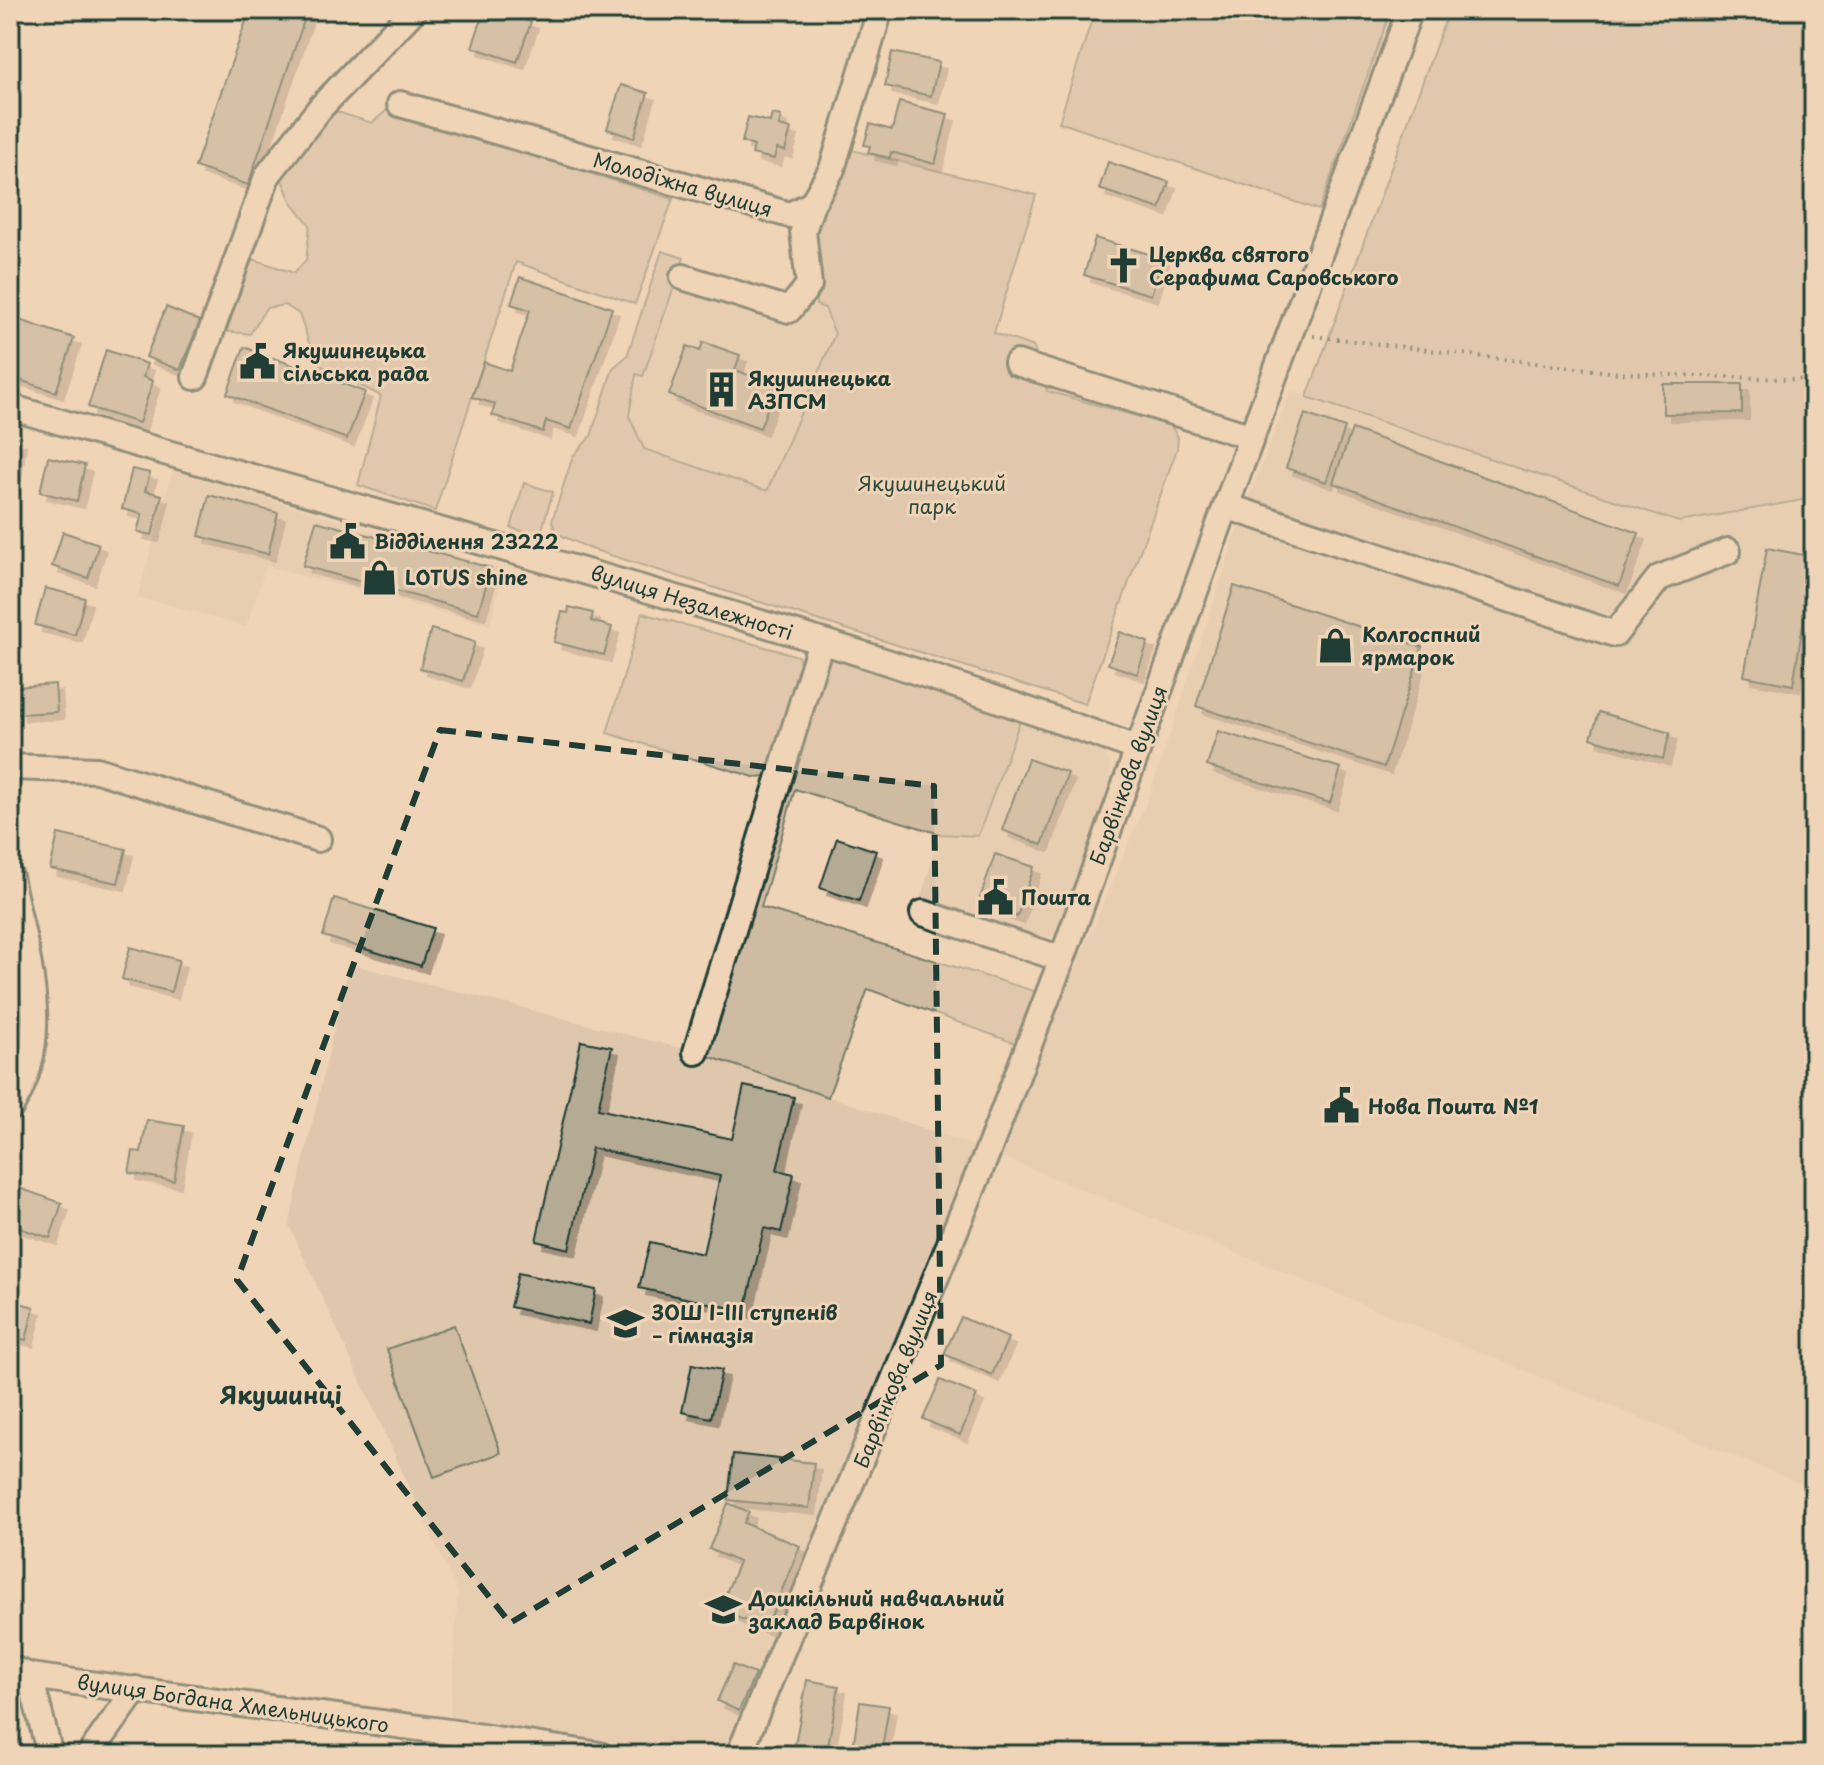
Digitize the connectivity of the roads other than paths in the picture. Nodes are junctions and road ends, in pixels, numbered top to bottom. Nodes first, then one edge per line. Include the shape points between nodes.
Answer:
1 (414, 10) edge
2 (880, 10) edge
3 (1410, 10) edge
4 (400, 104) dead end
5 (812, 204) junction
6 (683, 277) dead end
7 (1017, 363) dead end
8 (195, 377) dead end
9 (10, 407) edge
10 (1252, 437) junction
11 (1226, 506) junction
12 (1728, 551) dead end
13 (821, 641) junction
14 (1137, 748) junction
15 (10, 767) edge
16 (318, 839) dead end
17 (10, 877) edge
18 (923, 913) dead end
19 (1062, 959) junction
20 (696, 1052) dead end
21 (10, 1108) edge
22 (20, 1672) edge
23 (136, 1689) junction
24 (50, 1755) edge
25 (89, 1755) edge
26 (600, 1755) edge
27 (739, 1755) edge

1 - 8 street via 321,107 267,176
2 - 5 street via 832,169
3 - 10 street, Барвінкова вулиця
4 - 5 street, Молодіжна вулиця via 790,215
5 - 6 street via 803,231 809,285 789,310
7 - 10 street
9 - 13 street, вулиця Незалежності
10 - 11 street, Барвінкова вулиця
11 - 12 street via 1615,634 1659,578
11 - 14 street, Барвінкова вулиця
13 - 14 street, вулиця Незалежності
13 - 20 street
14 - 19 street, Барвінкова вулиця
15 - 16 street via 97,770
17 - 21 street via 35,1027 25,1079
18 - 19 street
19 - 27 street, Барвінкова вулиця
22 - 23 street, вулиця Богдана Хмельницького
22 - 24 street
23 - 25 street
23 - 26 street, вулиця Богдана Хмельницького

